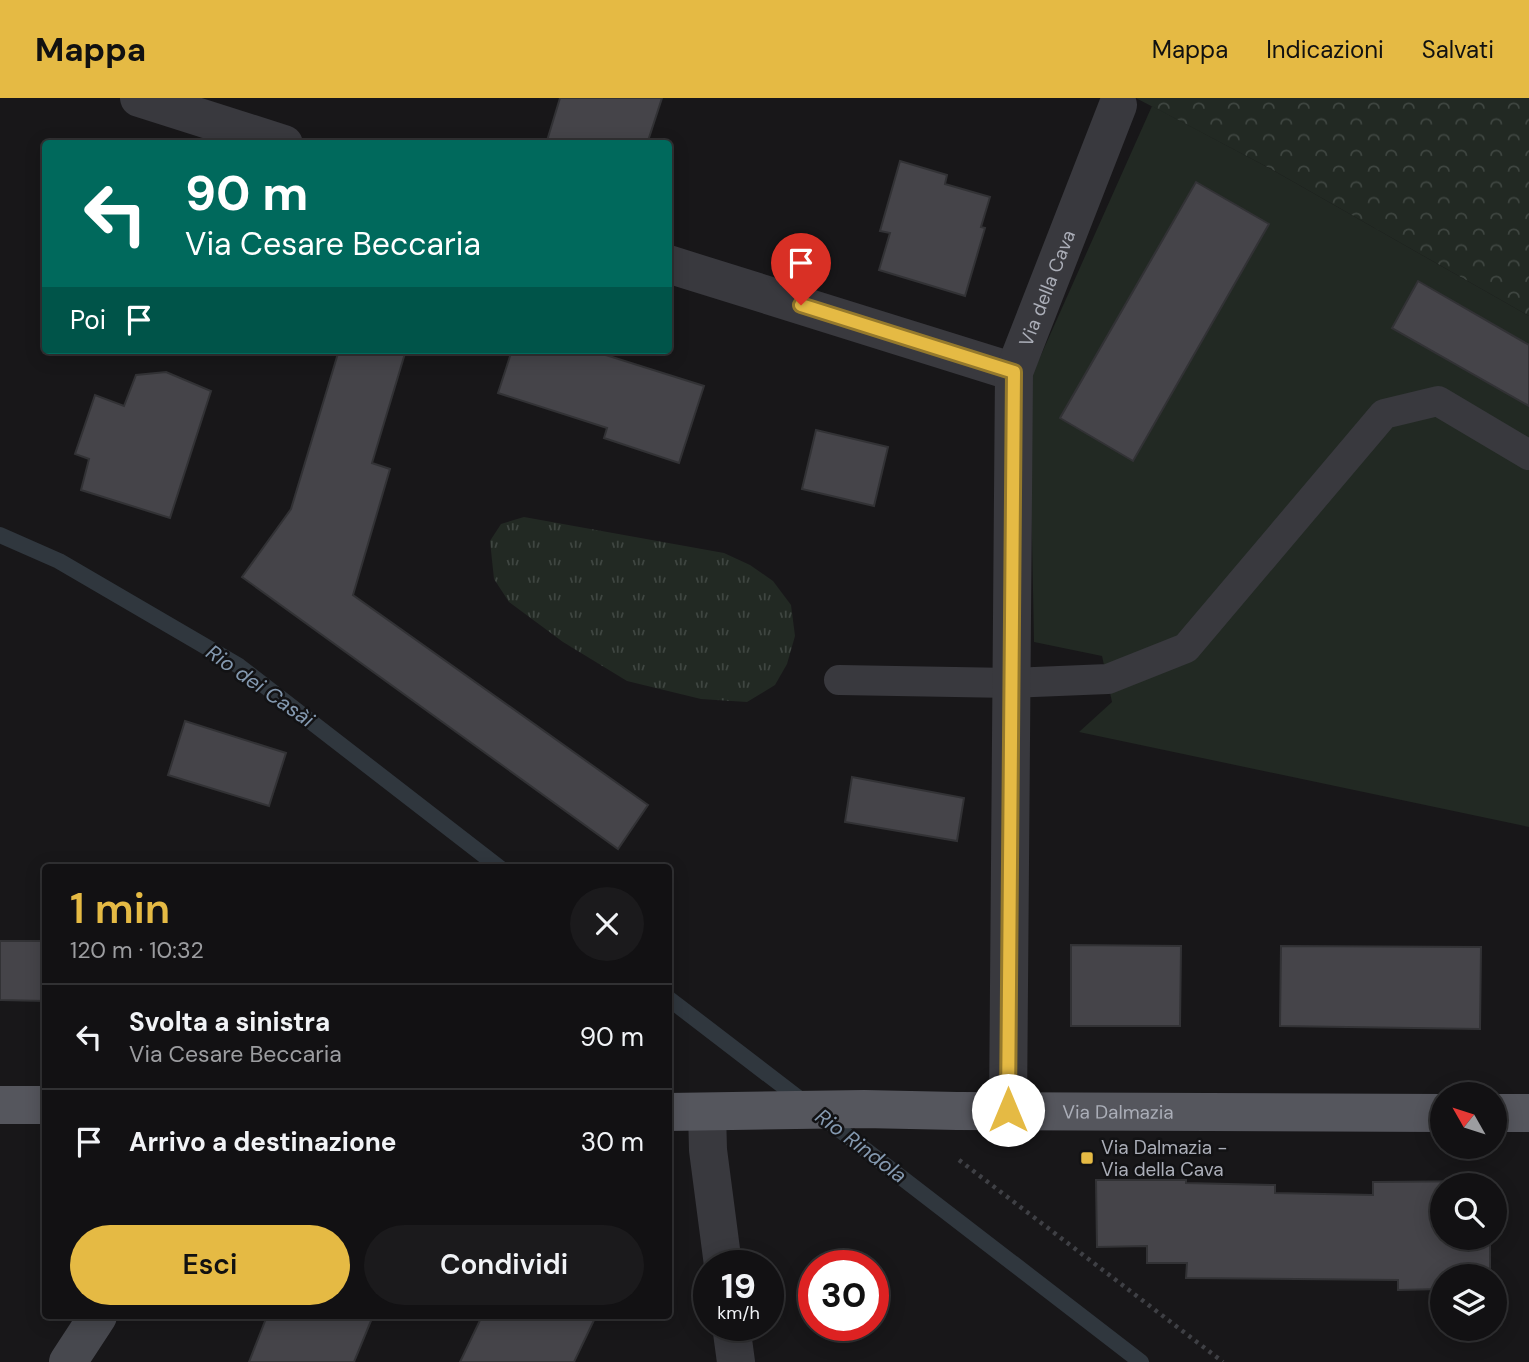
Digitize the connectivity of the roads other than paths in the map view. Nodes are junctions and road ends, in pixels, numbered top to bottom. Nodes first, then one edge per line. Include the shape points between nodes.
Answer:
1 (139, 98) edge
2 (1118, 105) dead end
3 (271, 140) edge
4 (672, 265) edge
5 (1014, 372) junction
6 (1529, 455) edge
7 (839, 680) dead end
8 (1012, 683) junction
9 (0, 1105) edge
10 (42, 1106) edge
11 (1008, 1110) junction
12 (672, 1112) edge
13 (707, 1112) junction
14 (1430, 1113) edge
15 (1507, 1113) edge
16 (1529, 1113) edge
17 (721, 1250) edge
18 (78, 1319) edge
19 (96, 1319) edge
20 (734, 1341) edge
21 (68, 1362) edge
22 (736, 1362) edge

1 - 3 street
2 - 5 street, Via della Cava
4 - 5 street
5 - 8 street, Via della Cava
6 - 8 lane via 1438,401 1384,414 1186,648 1108,679
7 - 8 lane
8 - 11 street, Via della Cava
9 - 10 main road
11 - 13 main road, Via Dalmazia
11 - 14 main road, Via Dalmazia
12 - 13 main road, Via Dalmazia
13 - 17 street
15 - 16 main road
18 - 21 main road
19 - 21 main road
20 - 22 street

